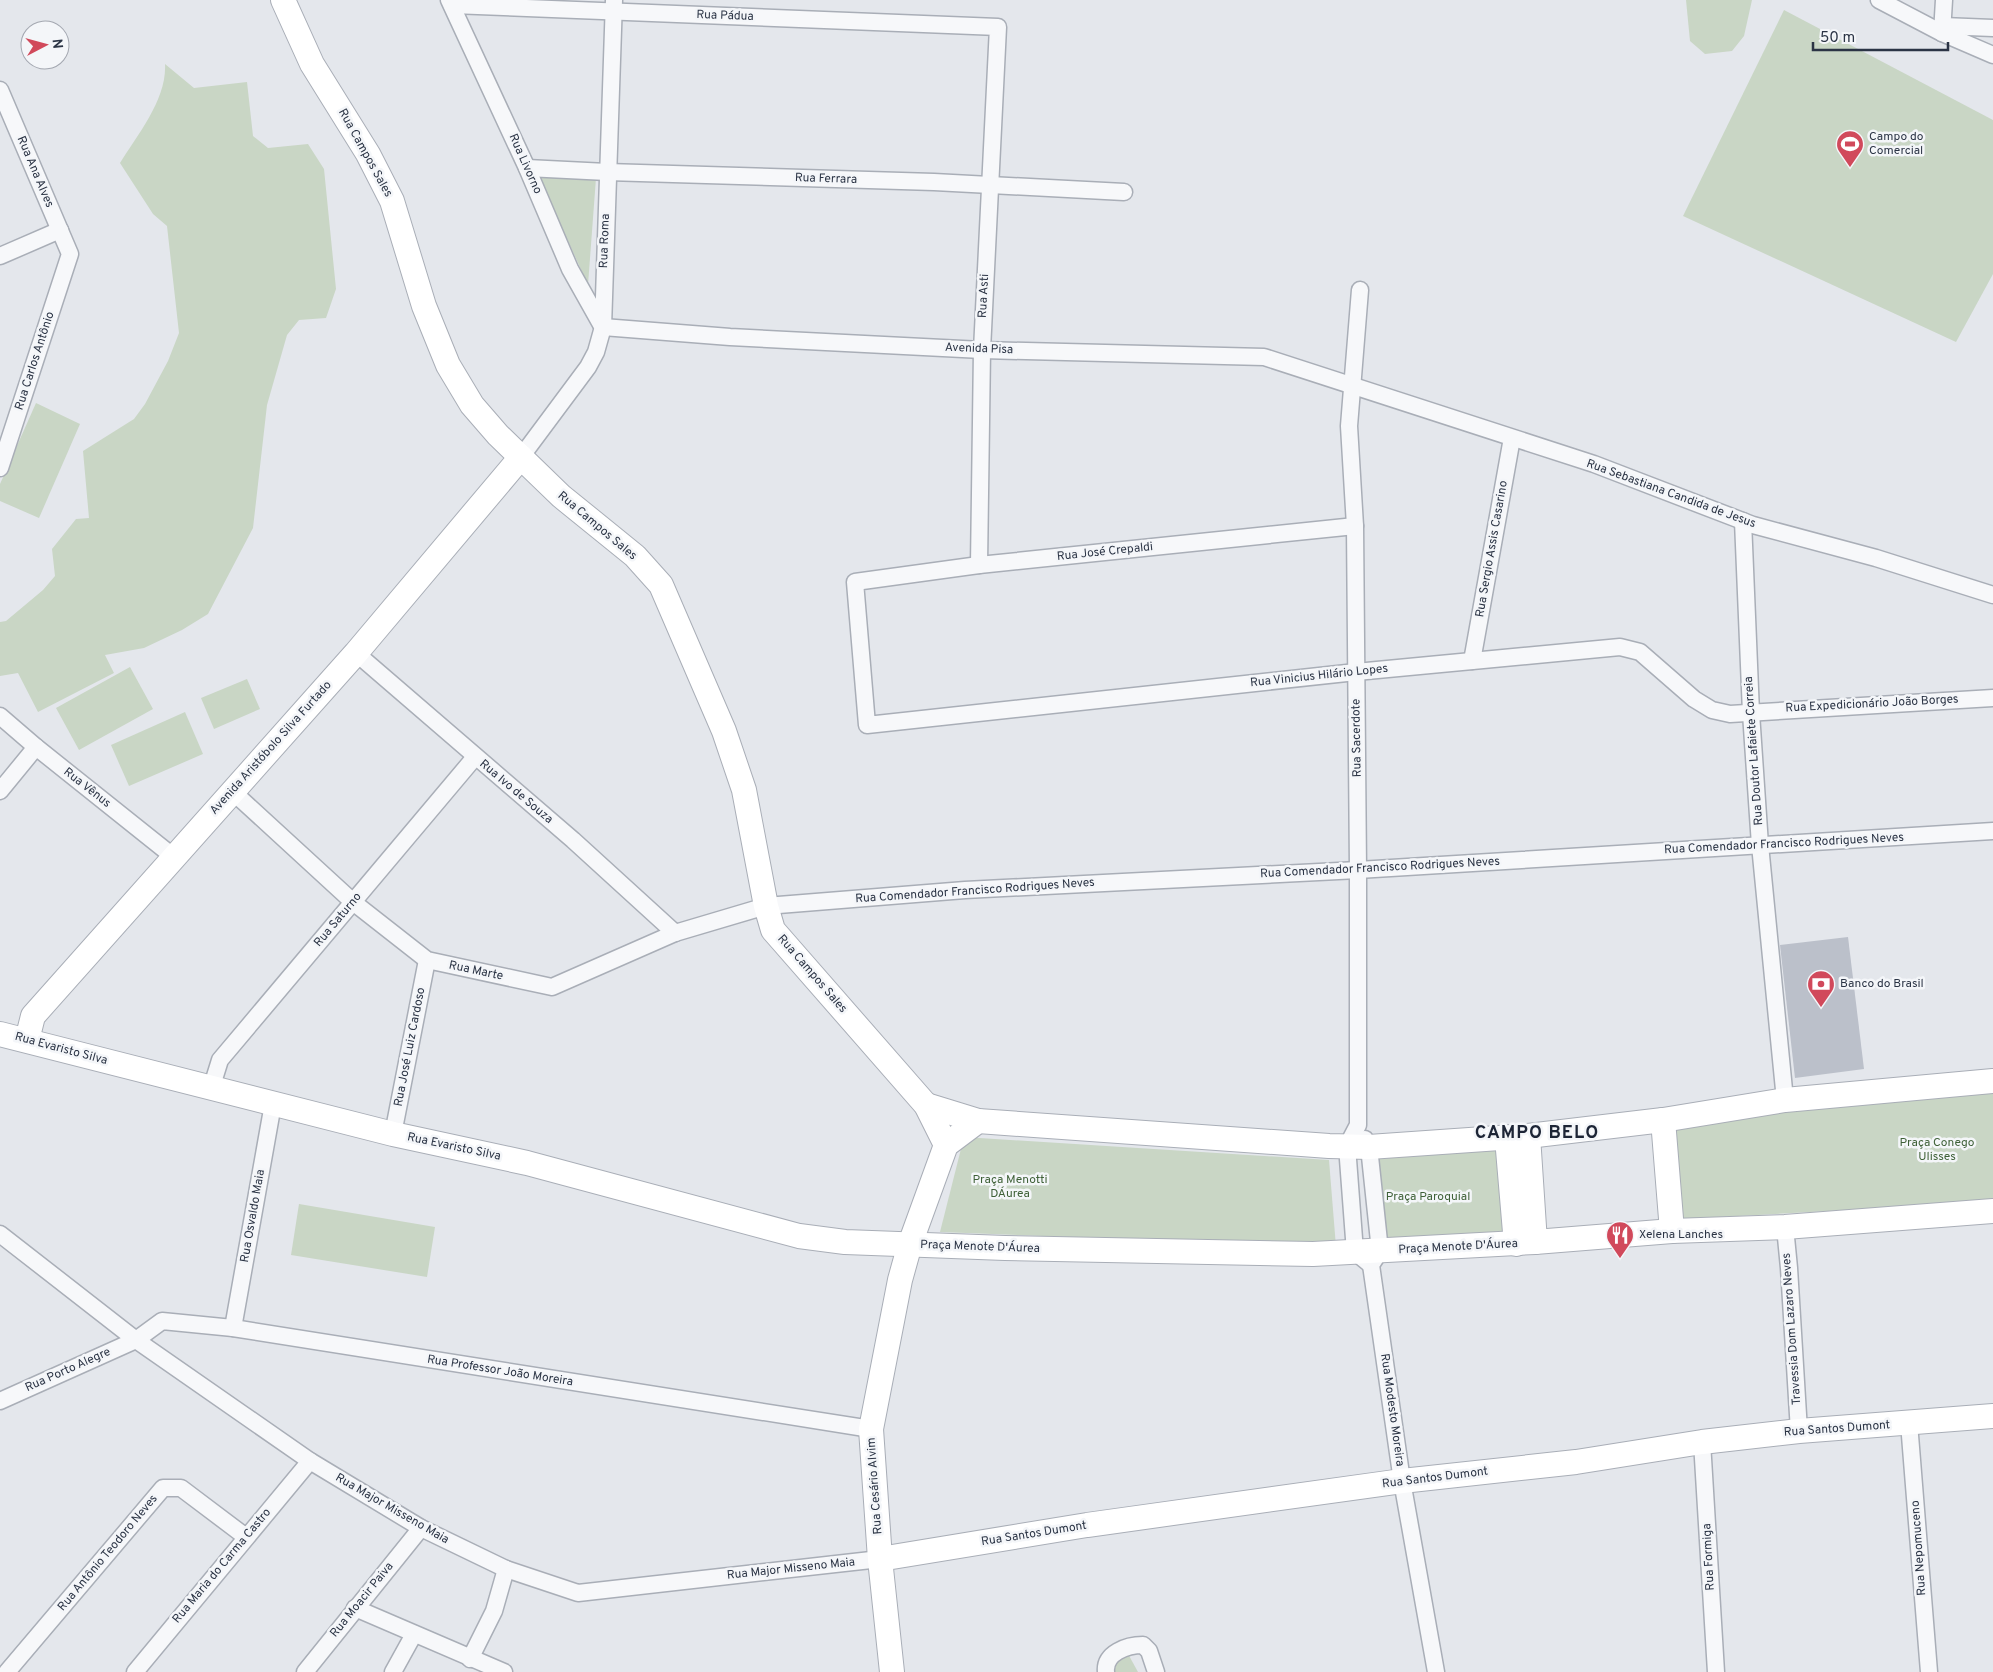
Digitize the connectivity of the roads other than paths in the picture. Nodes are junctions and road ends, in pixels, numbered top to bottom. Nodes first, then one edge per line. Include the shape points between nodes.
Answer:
1 (283, 0) edge
2 (1879, 0) edge
3 (1944, 0) edge
4 (451, 3) edge
5 (614, 6) edge
6 (998, 27) joint
7 (1993, 28) edge
8 (1943, 29) junction
9 (1993, 55) edge
10 (0, 90) edge
11 (527, 168) junction
12 (607, 172) junction
13 (989, 185) junction
14 (1124, 192) dead end
15 (60, 230) junction
16 (70, 254) joint
17 (0, 256) edge
18 (1360, 290) dead end
19 (603, 327) junction
20 (982, 350) junction
21 (1351, 385) junction
22 (1512, 438) junction
23 (521, 457) junction
24 (0, 468) edge
25 (1743, 521) junction
26 (1355, 526) junction
27 (980, 565) junction
28 (1993, 595) edge
29 (356, 652) junction
30 (1472, 661) junction
31 (1356, 672) junction
32 (1993, 698) edge
33 (1751, 713) junction
34 (0, 716) edge
35 (867, 725) joint
36 (36, 747) junction
37 (475, 756) junction
38 (0, 791) edge
39 (232, 791) junction
40 (1993, 831) edge
41 (1760, 846) junction
42 (175, 858) junction
43 (1358, 870) junction
44 (353, 902) junction
45 (766, 906) junction
46 (675, 933) junction
47 (427, 960) junction
48 (0, 1034) edge
49 (27, 1040) junction
50 (1993, 1081) edge
51 (211, 1089) junction
52 (1786, 1100) junction
53 (273, 1104) junction
54 (926, 1105) junction
55 (1671, 1119) junction
56 (978, 1121) junction
57 (393, 1134) junction
58 (1517, 1137) junction
59 (1358, 1140) junction
60 (946, 1145) junction
61 (1993, 1211) edge
62 (1785, 1227) junction
63 (1672, 1231) junction
64 (0, 1234) edge
65 (1526, 1243) junction
66 (910, 1244) junction
67 (1369, 1256) junction
68 (233, 1328) junction
69 (136, 1340) junction
70 (0, 1401) edge
71 (1993, 1416) edge
72 (1909, 1423) junction
73 (870, 1429) junction
74 (1799, 1431) junction
75 (1702, 1442) junction
76 (310, 1461) junction
77 (1402, 1481) junction
78 (420, 1528) junction
79 (246, 1537) junction
80 (880, 1559) junction
81 (506, 1570) junction
82 (355, 1608) junction
83 (414, 1634) junction
84 (470, 1659) junction
85 (7, 1672) edge
86 (136, 1672) edge
87 (305, 1672) edge
88 (393, 1672) edge
89 (504, 1672) edge
90 (892, 1672) edge
91 (1106, 1672) edge
92 (1156, 1672) edge
93 (1436, 1672) edge
94 (1716, 1672) edge
95 (1929, 1672) edge

1 - 23 street, Rua Campos Sales via 312,64 368,154 392,201 424,306 448,365 472,405
2 - 8 street
3 - 8 street
4 - 5 street, Rua Pádua
4 - 11 street, Rua Livorno
5 - 6 street, Rua Pádua
5 - 12 street, Rua Roma
6 - 13 street, Rua Asti
7 - 8 street
8 - 9 street
10 - 15 street, Rua Ana Alves
11 - 12 street, Rua Ferrara
11 - 19 street, Rua Livorno via 570,269
12 - 13 street, Rua Ferrara
12 - 19 street, Rua Roma
13 - 14 street, Rua Ferrara
13 - 20 street, Rua Asti
15 - 16 street, Rua Ana Alves
15 - 17 street
16 - 24 street, Rua Carlos Antônio
18 - 21 street, Rua Sacerdote
19 - 20 street, Avenida Pisa
19 - 23 street, Rua Roma via 588,366
20 - 21 street, Avenida Pisa via 1264,357
20 - 27 street, Rua Asti
21 - 22 street, Rua Sebastiana Candida de Jesus
21 - 26 street, Rua Sacerdote via 1349,426
22 - 25 street, Rua Sebastiana Candida de Jesus via 1594,464
22 - 30 street, Rua Sergio Assis Casarino
23 - 29 street, Avenida Aristóbolo Silva Furtado
23 - 45 street, Rua Campos Sales via 561,496 635,556 661,585 724,731 744,790
25 - 28 street, Rua Sebastiana Candida de Jesus
25 - 33 street, Rua Doutor Lafaiete Correia
26 - 27 street, Rua José Crepaldi
26 - 31 street, Rua Sacerdote
27 - 35 street, Rua José Crepaldi via 855,582
29 - 37 street, Rua Ivo de Souza
29 - 39 street, Avenida Aristóbolo Silva Furtado
30 - 31 street, Rua Vinicius Hilário Lopes
30 - 33 street, Rua Vinicius Hilário Lopes via 1620,647 1640,652 1694,699 1712,710 1730,714
31 - 35 street, Rua Vinicius Hilário Lopes
31 - 43 street, Rua Sacerdote
32 - 33 street, Rua Expedicionário João Borges
33 - 41 street, Rua Doutor Lafaiete Correia
34 - 36 street, Rua Vênus
36 - 38 street
36 - 42 street, Rua Vênus
37 - 44 street, Rua Saturno
37 - 46 street, Rua Ivo de Souza
39 - 42 street, Avenida Aristóbolo Silva Furtado
39 - 44 street, Rua Marte
40 - 41 street, Rua Comendador Francisco Rodrigues Neves
41 - 43 street, Rua Comendador Francisco Rodrigues Neves
41 - 52 street, Rua Doutor Lafaiete Correia
42 - 49 street, Avenida Aristóbolo Silva Furtado via 34,1016
43 - 45 street, Rua Comendador Francisco Rodrigues Neves via 965,890
43 - 59 street, Rua Sacerdote
44 - 47 street, Rua Marte
44 - 51 street, Rua Saturno via 220,1060
45 - 46 street, Rua Marte
45 - 54 street, Rua Campos Sales via 773,930
46 - 47 street, Rua Marte via 552,987
47 - 57 street, Rua José Luiz Cardoso
48 - 49 street, Rua Evaristo Silva
49 - 51 street, Rua Evaristo Silva
50 - 52 street
51 - 53 street, Rua Evaristo Silva
52 - 55 street
53 - 57 street, Rua Evaristo Silva
53 - 68 street, Rua Osvaldo Maia
54 - 56 street
54 - 60 street, Rua Campos Sales
55 - 58 street
55 - 63 street
56 - 59 street via 1329,1146
56 - 60 street
57 - 66 street, Rua Evaristo Silva via 527,1163 799,1236 845,1242
58 - 59 street
58 - 65 street
59 - 67 street
59 - 67 street, Praça Menote D'Áurea
60 - 66 street, Praça Menote D'Áurea
61 - 62 street
62 - 63 street
62 - 74 street, Travessia Dom Lazaro Neves
63 - 65 street
64 - 69 street, Rua Major Misseno Maia
65 - 67 street, Praça Menote D'Áurea
66 - 67 street, Praça Menote D'Áurea
66 - 73 street, Rua Cesário Alvim
67 - 77 street, Rua Modesto Moreira
68 - 69 street, Rua Professor João Moreira via 162,1321
68 - 73 street, Rua Professor João Moreira
69 - 70 street, Rua Porto Alegre
69 - 76 street, Rua Major Misseno Maia
71 - 72 street, Rua Santos Dumont
72 - 74 street, Rua Santos Dumont
72 - 95 street, Rua Nepomuceno
73 - 80 street, Rua Cesário Alvim
74 - 75 street, Rua Santos Dumont
75 - 77 street, Rua Santos Dumont via 1576,1462
75 - 94 street, Rua Formiga
76 - 78 street, Rua Major Misseno Maia
76 - 79 street, Rua Maria do Carma Castro
77 - 80 street, Rua Santos Dumont via 1087,1525
77 - 93 street, Rua Modesto Moreira
78 - 81 street, Rua Major Misseno Maia
78 - 82 street, Rua Moacir Paiva
79 - 85 street, Rua Antônio Teodoro Neves via 181,1488 163,1488
79 - 86 street, Rua Maria do Carma Castro
80 - 81 street, Rua Major Misseno Maia via 578,1593
80 - 90 street, Rua Cesário Alvim
81 - 84 street via 494,1611
82 - 83 street
82 - 87 street, Rua Moacir Paiva
83 - 84 street
83 - 88 street
84 - 89 street
91 - 92 street via 1110,1655 1134,1645 1143,1645 1149,1651

